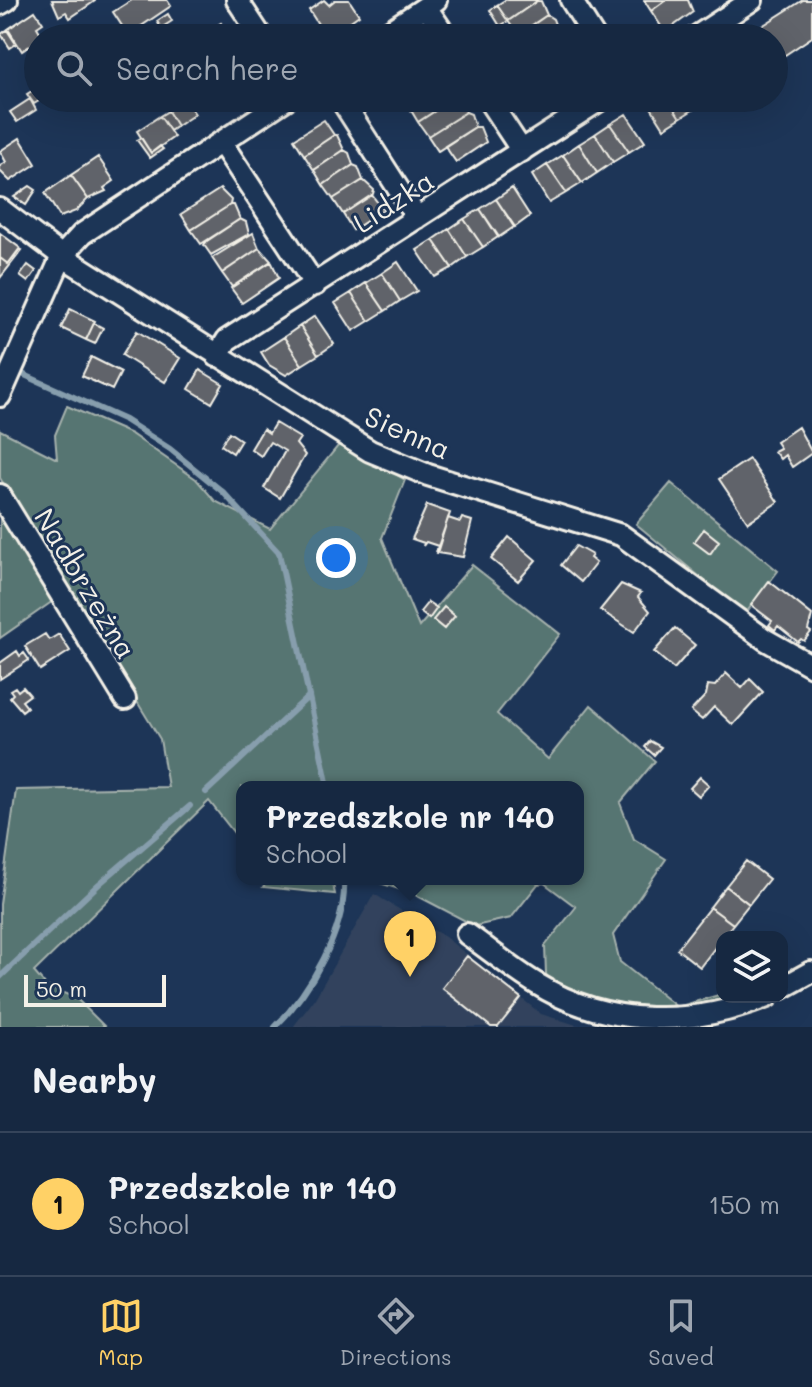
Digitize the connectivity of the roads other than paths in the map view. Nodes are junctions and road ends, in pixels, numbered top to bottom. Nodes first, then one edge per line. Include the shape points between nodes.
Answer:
1 (7, 0) edge
2 (237, 0) edge
3 (571, 0) edge
4 (752, 0) edge
5 (431, 3) edge
6 (0, 4) edge
7 (723, 8) edge
8 (253, 24) edge
9 (400, 24) edge
10 (441, 24) edge
11 (586, 24) edge
12 (708, 24) edge
13 (267, 112) edge
14 (349, 112) edge
15 (496, 112) edge
16 (582, 112) edge
17 (221, 142) junction
18 (522, 151) junction
19 (0, 209) edge
20 (417, 218) junction
21 (62, 256) junction
22 (315, 285) junction
23 (217, 356) junction
24 (8, 378) edge
25 (0, 495) edge
26 (812, 666) edge
27 (125, 699) dead end
28 (467, 934) dead end
29 (812, 973) edge
30 (788, 985) edge
31 (752, 1003) edge

1 - 6 street
2 - 8 street
3 - 11 street
4 - 7 street
5 - 9 street
5 - 10 street
7 - 12 street
13 - 17 street
14 - 20 street
15 - 18 street
16 - 18 street, Lidzka
17 - 21 street via 82,234
17 - 22 street
18 - 20 street, Lidzka
19 - 21 street, Sienna
20 - 22 street, Lidzka
21 - 23 street, Sienna
21 - 24 street
22 - 23 street, Lidzka via 227,340
23 - 26 street, Sienna via 386,459 621,535 766,640
25 - 27 street, Nadbrzeżna
28 - 31 street via 537,984 608,1013 689,1019
29 - 30 street

